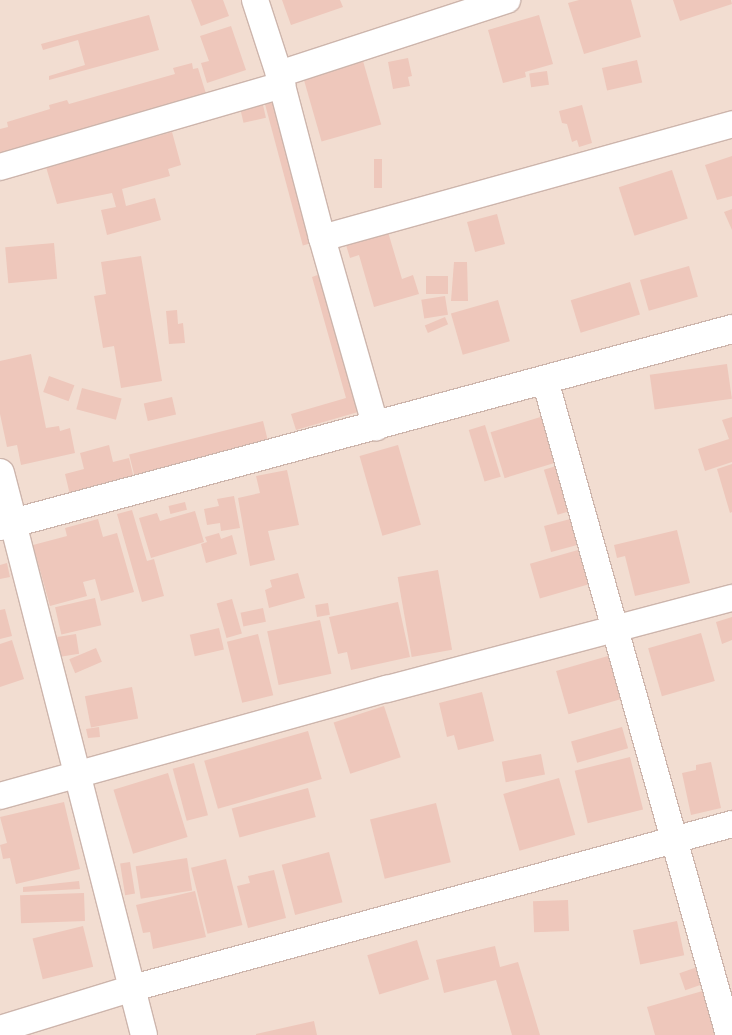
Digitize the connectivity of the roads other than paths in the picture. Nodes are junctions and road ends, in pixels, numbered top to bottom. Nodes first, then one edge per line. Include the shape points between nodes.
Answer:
1 (255, 0) edge
2 (507, 0) edge
3 (281, 79) junction
4 (732, 124) edge
5 (0, 167) edge
6 (322, 238) junction
7 (732, 328) edge
8 (545, 380) junction
9 (376, 427) junction
10 (0, 472) edge
11 (7, 525) edge
12 (732, 598) edge
13 (617, 628) junction
14 (78, 775) junction
15 (0, 796) edge
16 (732, 824) edge
17 (675, 839) junction
18 (133, 988) junction
19 (0, 1029) edge
20 (144, 1035) edge
21 (729, 1035) edge

1 - 3 street
2 - 3 street
3 - 5 street
3 - 6 street
4 - 6 street
6 - 9 street
7 - 8 street
8 - 9 street
8 - 13 street
9 - 11 street
10 - 11 street
11 - 14 street
12 - 13 street
13 - 14 street
13 - 17 street
14 - 15 street
14 - 18 street
16 - 17 street
17 - 18 street
17 - 21 street
18 - 19 street
18 - 20 street

